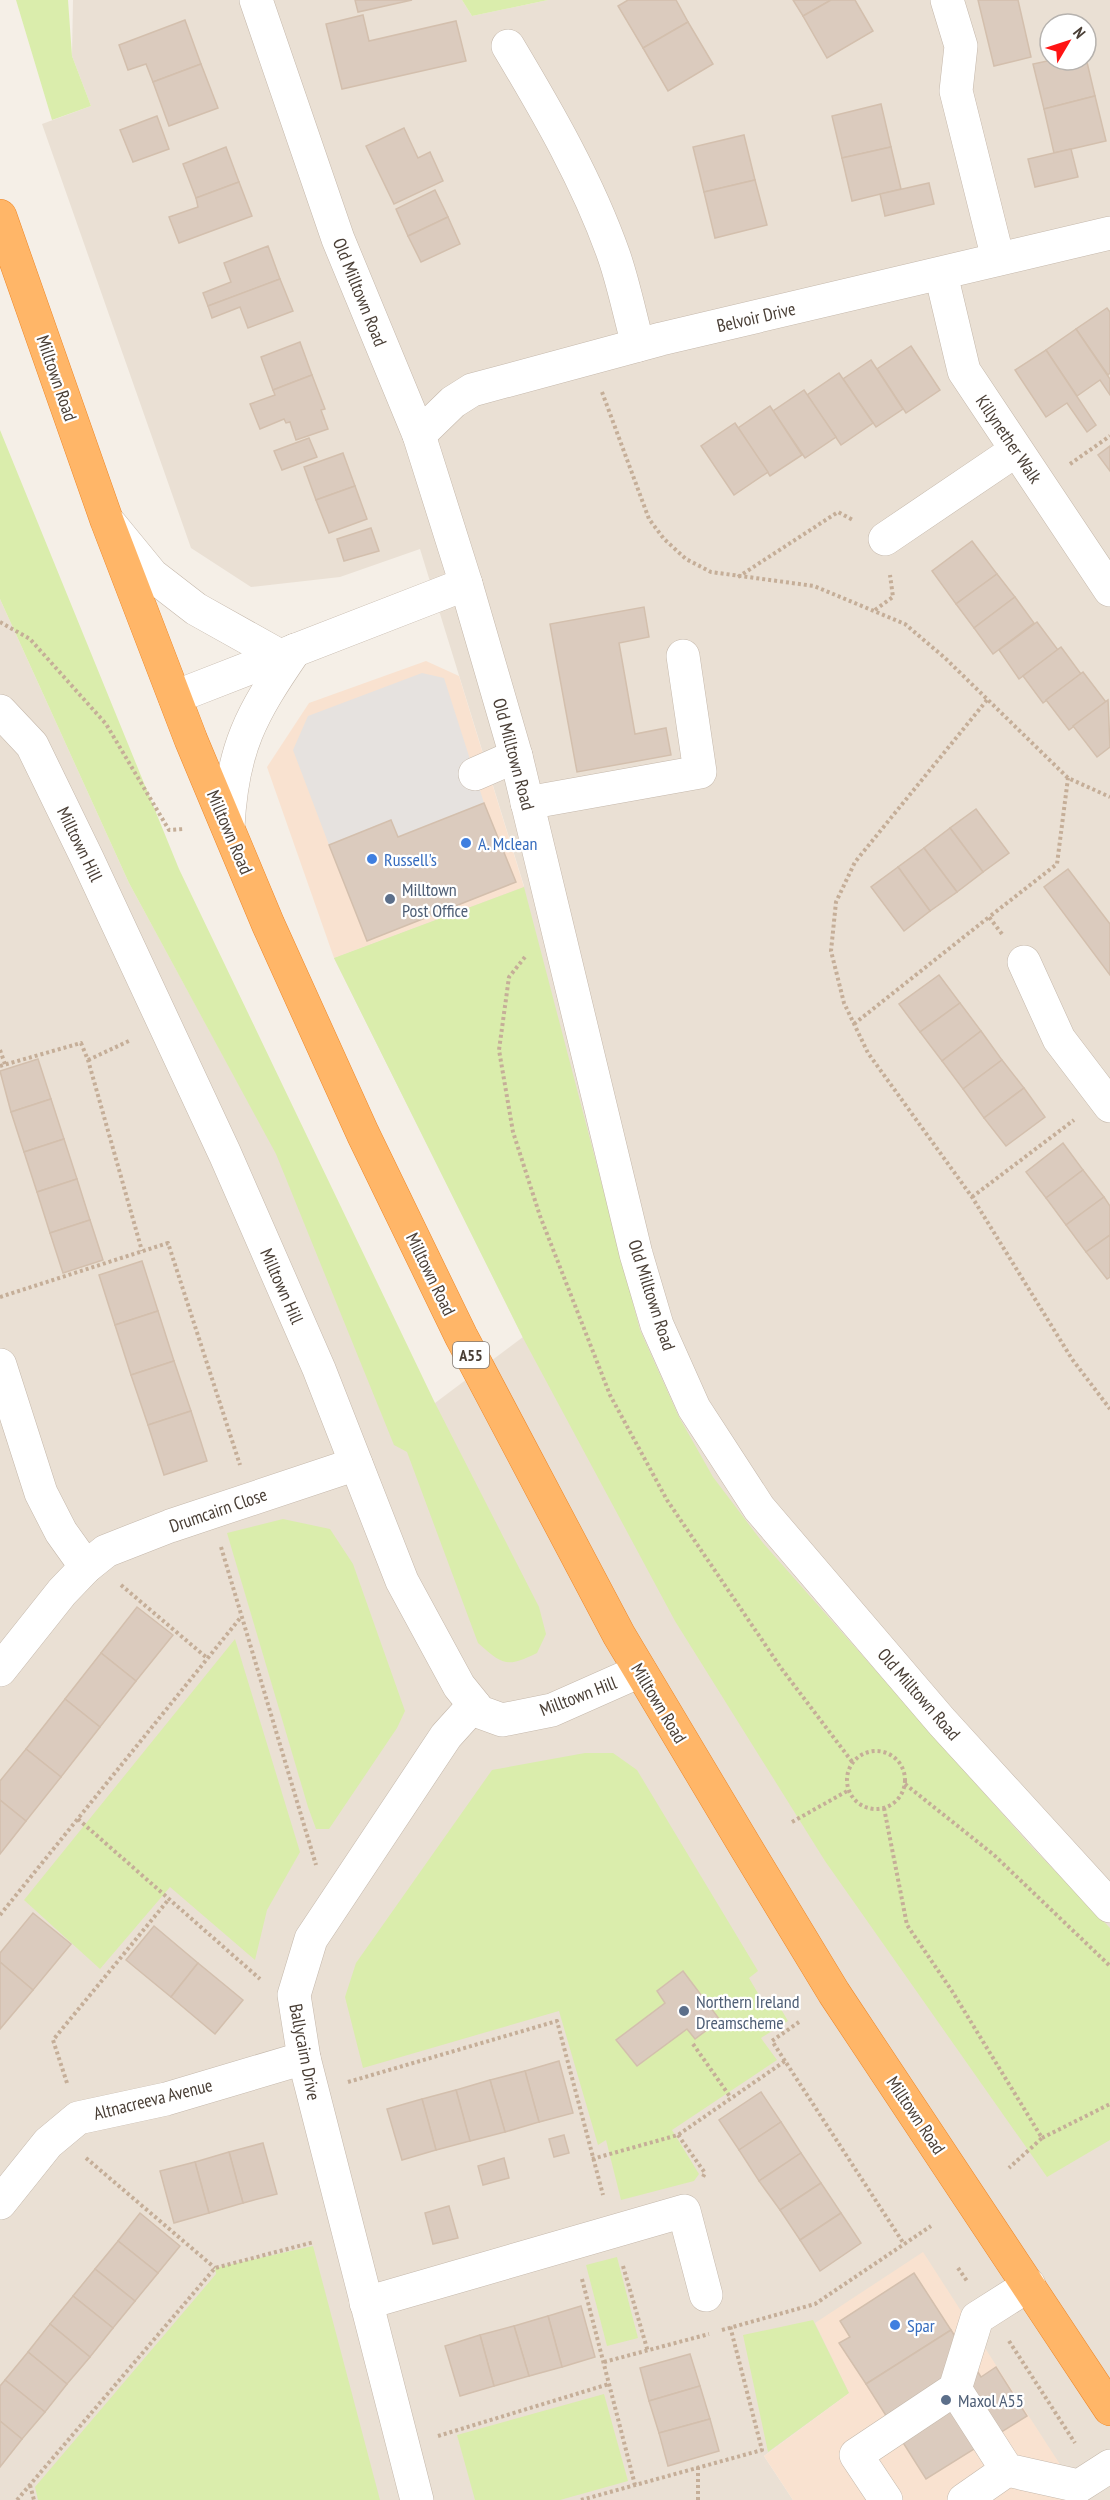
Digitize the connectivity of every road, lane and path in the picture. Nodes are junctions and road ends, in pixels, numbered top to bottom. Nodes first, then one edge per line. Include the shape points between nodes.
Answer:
1 (256, 0) edge
2 (947, 0) edge
3 (508, 46) dead end
4 (0, 216) edge
5 (1110, 233) edge
6 (998, 259) junction
7 (941, 274) junction
8 (638, 345) junction
9 (590, 358) junction
10 (419, 435) junction
11 (1110, 436) edge
12 (1015, 451) junction
13 (1040, 485) junction
14 (108, 521) junction
15 (885, 539) joint
16 (737, 577) junction
17 (466, 584) junction
18 (1110, 590) edge
19 (0, 622) edge
20 (288, 653) junction
21 (683, 656) dead end
22 (175, 697) junction
23 (987, 700) junction
24 (0, 711) edge
25 (516, 756) junction
26 (475, 774) dead end
27 (1068, 778) junction
28 (1110, 797) edge
29 (527, 803) junction
30 (228, 827) junction
31 (183, 829) dead end
32 (989, 917) junction
33 (1024, 962) joint
34 (164, 1024) junction
35 (854, 1024) junction
36 (0, 1050) edge
37 (88, 1060) junction
38 (2, 1065) edge
39 (1107, 1102) edge
40 (972, 1197) junction
41 (142, 1251) junction
42 (0, 1297) edge
43 (0, 1365) edge
44 (1110, 1408) edge
45 (356, 1464) junction
46 (250, 1499) junction
47 (211, 1512) junction
48 (86, 1567) junction
49 (241, 1616) junction
50 (207, 1658) junction
51 (0, 1670) edge
52 (640, 1671) junction
53 (474, 1705) junction
54 (905, 1784) junction
55 (849, 1790) junction
56 (884, 1808) junction
57 (78, 1819) junction
58 (792, 1822) dead end
59 (339, 1897) junction
60 (169, 1899) junction
61 (1110, 1906) edge
62 (0, 1916) edge
63 (1110, 1966) edge
64 (266, 1984) dead end
65 (799, 2022) dead end
66 (693, 2044) dead end
67 (304, 2058) junction
68 (785, 2061) junction
69 (313, 2093) junction
70 (731, 2098) junction
71 (1110, 2104) edge
72 (68, 2126) junction
73 (1042, 2138) junction
74 (592, 2159) junction
75 (1009, 2168) dead end
76 (0, 2203) edge
77 (931, 2226) dead end
78 (613, 2231) junction
79 (319, 2241) dead end
80 (573, 2243) junction
81 (904, 2244) junction
82 (215, 2268) junction
83 (958, 2268) dead end
84 (1029, 2285) junction
85 (706, 2295) joint
86 (366, 2303) junction
87 (990, 2310) junction
88 (732, 2328) junction
89 (648, 2352) junction
90 (604, 2362) junction
91 (609, 2384) junction
92 (955, 2389) junction
93 (1110, 2409) edge
94 (403, 2447) junction
95 (698, 2467) junction
96 (1007, 2470) junction
97 (1103, 2471) edge
98 (30, 2485) junction
99 (635, 2485) junction
100 (17, 2500) edge
101 (34, 2500) edge
102 (417, 2500) edge
103 (581, 2500) edge
104 (698, 2500) edge
105 (886, 2500) edge
106 (964, 2500) edge

1 - 10 street, Old Milltown Road via 338,239
2 - 6 street via 961,46 956,91
3 - 8 street via 552,121 588,195 614,256
4 - 14 highway, Milltown Road / A55
5 - 6 street, Belvoir Drive
6 - 7 street, Belvoir Drive
7 - 8 street, Belvoir Drive
7 - 12 street, Killynether Walk via 964,371
8 - 9 street, Belvoir Drive
9 - 10 street, Belvoir Drive via 472,390 453,402
9 - 16 path via 649,519 686,559 711,572
10 - 17 street, Old Milltown Road
11 - 13 path
12 - 13 street, Killynether Walk
12 - 15 street
13 - 18 street, Killynether Walk
14 - 20 street via 152,575 196,609
14 - 22 highway, Milltown Road / A55
15 - 16 path via 838,512
16 - 23 path via 814,586 905,624
17 - 20 street
17 - 25 street, Old Milltown Road
19 - 31 path via 30,639 106,724 169,830
20 - 22 street
20 - 30 street via 237,754 230,786
21 - 29 street via 700,772
22 - 30 highway, Milltown Road / A55
23 - 27 path
23 - 35 path via 855,862 836,902 831,951 844,1003
24 - 34 street, Milltown Hill via 32,745
25 - 26 street
25 - 29 street, Old Milltown Road
27 - 28 path
27 - 32 path via 1057,864
29 - 61 street, Old Milltown Road via 636,1254 657,1325 694,1408 759,1508 942,1722
30 - 52 highway, Milltown Road / A55 via 363,1134 461,1336
32 - 33 path
32 - 35 path
33 - 39 street via 1059,1039
34 - 37 path
34 - 45 street, Milltown Hill via 286,1294
35 - 40 path via 868,1053
36 - 38 path
37 - 38 path via 81,1043
37 - 41 path
39 - 40 path
40 - 44 path via 1072,1359
41 - 42 path
41 - 46 path via 168,1243
43 - 48 street via 41,1493 61,1532
45 - 46 street, Drumcairn Close
45 - 53 street, Milltown Hill via 402,1581 459,1686
46 - 47 street, Drumcairn Close
47 - 48 street, Drumcairn Close via 106,1551
47 - 49 path
48 - 50 path via 111,1577
48 - 51 street, Drumcairn Close
49 - 50 path
49 - 59 path via 315,1863
50 - 57 path
52 - 53 street, Milltown Hill via 552,1710 502,1720 480,1712
52 - 84 highway, Milltown Road / A55 via 834,1993
53 - 59 street, Ballycairn Drive via 447,1736
54 - 55 path via 905,1774 896,1758 878,1751 859,1756 853,1763 847,1781
54 - 56 path via 896,1801
54 - 63 path via 994,1855
55 - 56 path via 861,1805
55 - 58 path
56 - 73 path via 907,1925
57 - 60 path
57 - 62 path
59 - 67 street, Ballycairn Drive via 311,1939 294,1995
60 - 64 path
60 - 72 path via 53,2040
65 - 68 path via 772,2041
66 - 70 path
67 - 69 street, Ballycairn Drive
67 - 72 street, Altnacreeva Avenue
68 - 70 path
68 - 81 path
69 - 74 path via 557,2022
69 - 86 street, Ballycairn Drive
70 - 74 path via 678,2135
71 - 73 path
72 - 76 street via 48,2143
72 - 82 path
73 - 75 path
74 - 78 path
77 - 81 path
78 - 80 street
78 - 85 street via 684,2211
78 - 89 path
79 - 82 path
80 - 86 street
80 - 90 path
81 - 88 path via 815,2304
82 - 98 path
83 - 87 path
84 - 87 street
84 - 93 highway, Milltown Road / A55
85 - 88 path
86 - 94 street, Ballycairn Drive
87 - 92 street via 977,2318
87 - 97 path
88 - 89 path
88 - 95 path via 762,2450
89 - 90 path
90 - 91 path
91 - 94 path
91 - 99 path
92 - 96 street
92 - 105 street via 856,2455
94 - 102 street, Ballycairn Drive
95 - 99 path
95 - 104 path
96 - 97 street via 1079,2486
96 - 106 street
98 - 100 path
98 - 101 path
99 - 103 path

